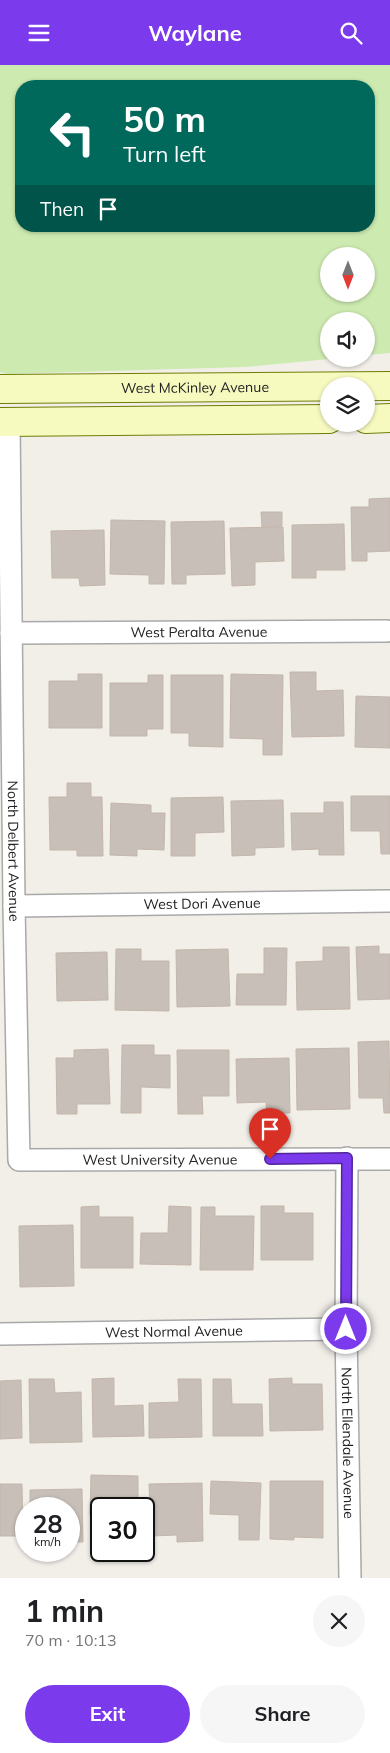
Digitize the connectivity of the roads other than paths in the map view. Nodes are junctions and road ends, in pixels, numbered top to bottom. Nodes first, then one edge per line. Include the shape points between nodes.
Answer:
1 (390, 385) edge
2 (0, 389) edge
3 (390, 418) edge
4 (320, 419) edge
5 (375, 419) edge
6 (4, 422) edge
7 (387, 631) dead end
8 (11, 633) junction
9 (390, 901) edge
10 (14, 906) junction
11 (347, 1158) junction
12 (390, 1159) edge
13 (19, 1160) joint
14 (346, 1329) junction
15 (0, 1334) edge
16 (350, 1578) edge

1 - 2 main road, West McKinley Avenue
3 - 5 main road
4 - 6 main road
6 - 8 street, North Delbert Avenue
7 - 8 street, West Peralta Avenue
8 - 10 street, North Delbert Avenue
9 - 10 street, West Dori Avenue
10 - 13 street, North Delbert Avenue
11 - 12 street, West University Avenue
11 - 13 street, West University Avenue
11 - 14 street, North Ellendale Avenue
14 - 15 street, West Normal Avenue
14 - 16 street, North Ellendale Avenue

